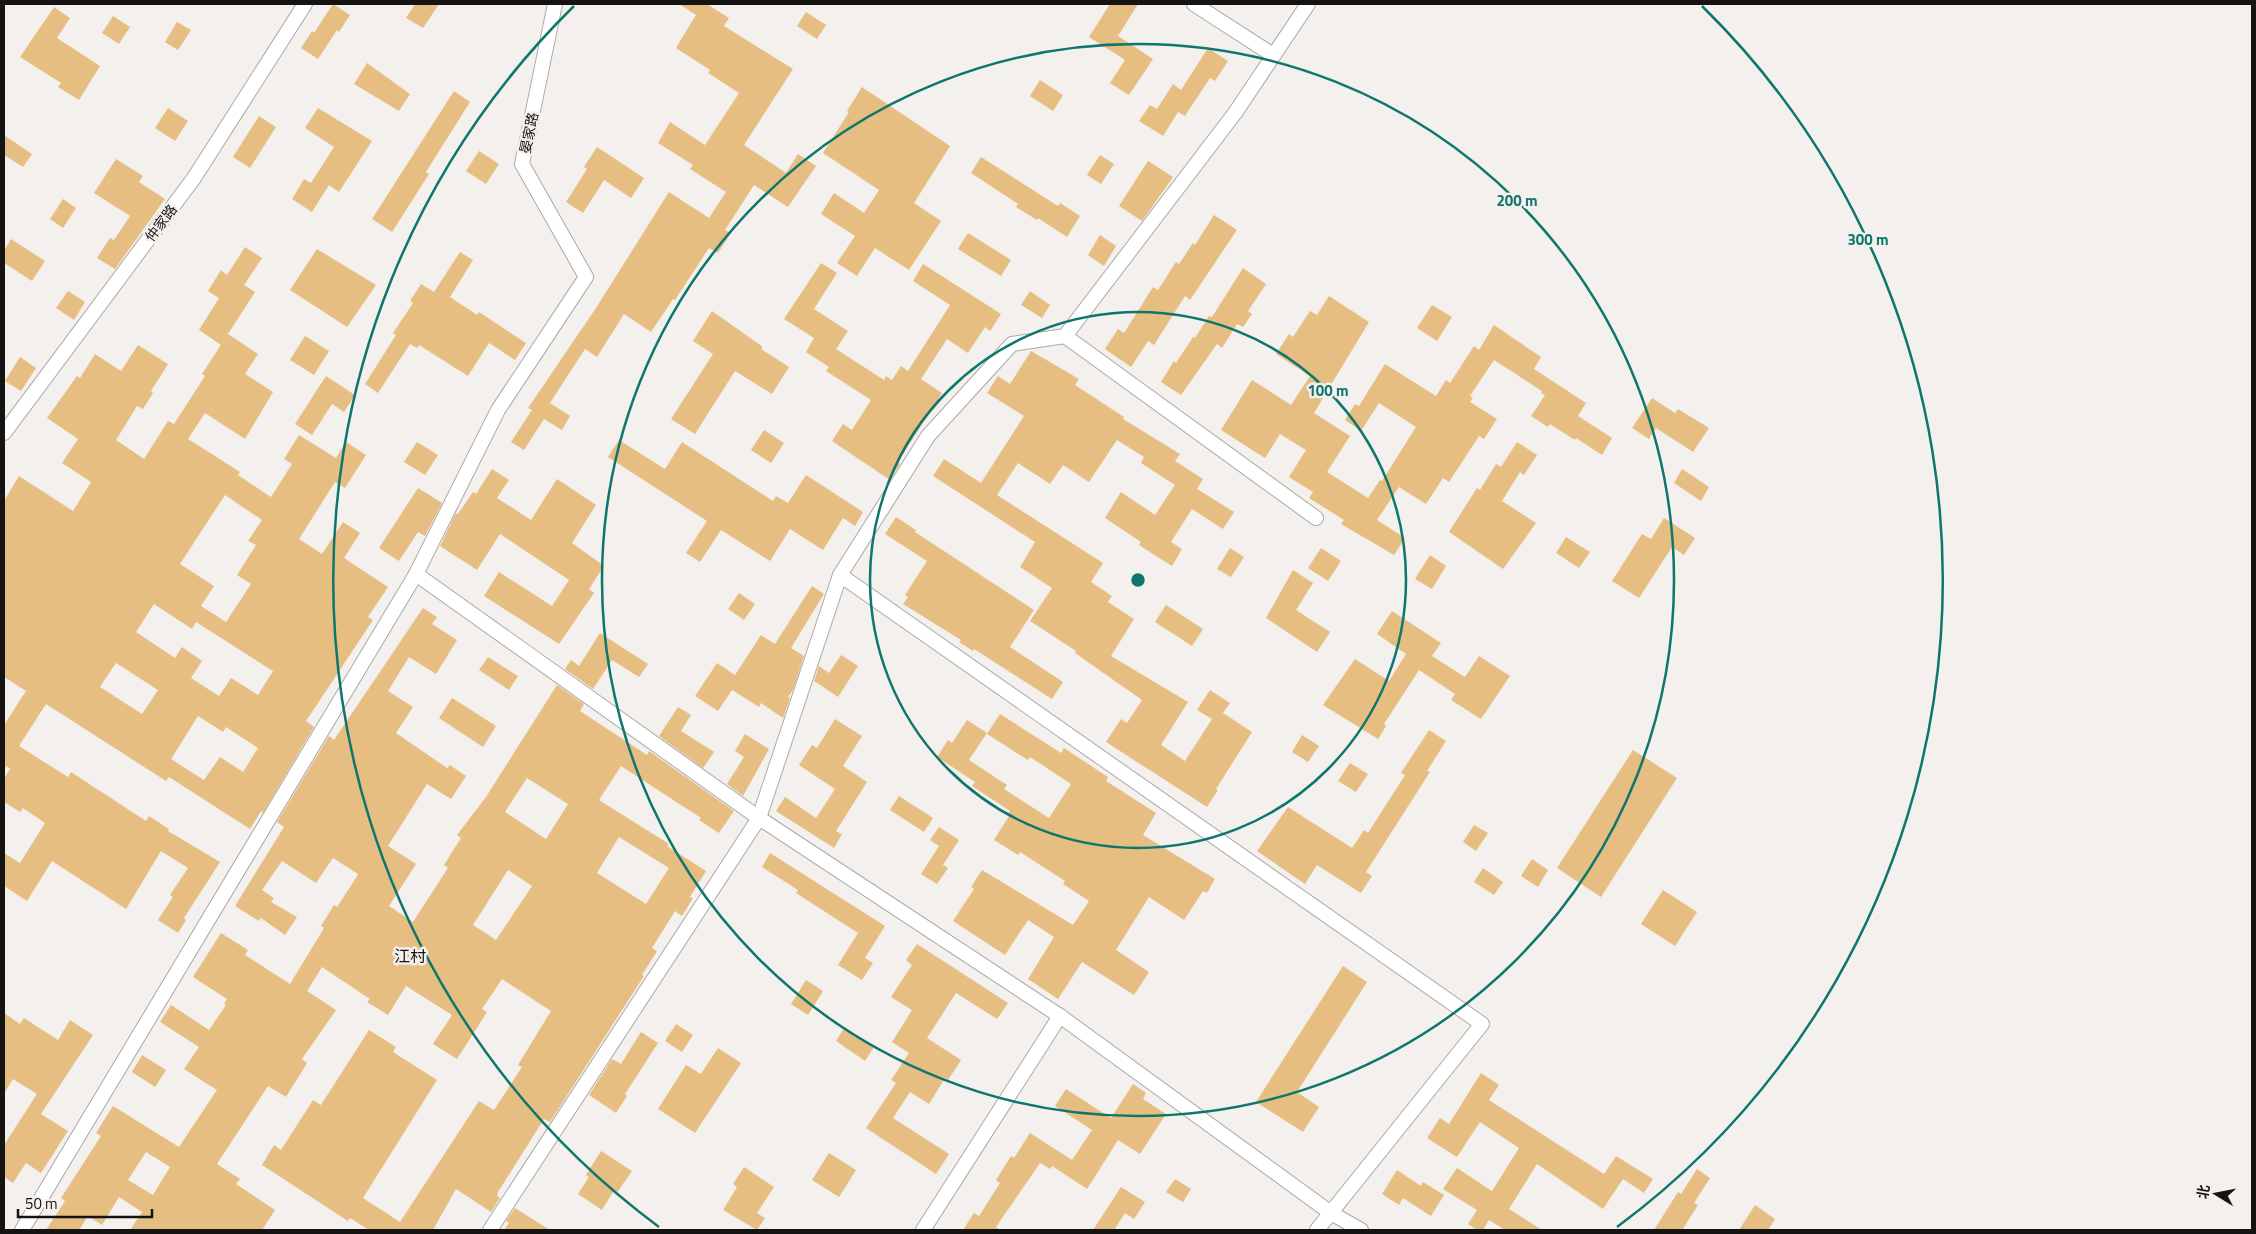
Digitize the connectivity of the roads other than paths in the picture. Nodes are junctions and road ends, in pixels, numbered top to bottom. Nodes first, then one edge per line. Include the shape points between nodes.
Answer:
1 (305, 4) edge
2 (555, 4) edge
3 (1194, 4) edge
4 (1308, 4) edge
5 (1274, 55) junction
6 (1065, 336) junction
7 (4, 433) edge
8 (1316, 518) dead end
9 (416, 574) junction
10 (840, 574) junction
11 (759, 818) junction
12 (1060, 1016) junction
13 (1330, 1213) junction
14 (22, 1230) edge
15 (490, 1230) edge
16 (923, 1230) edge
17 (1317, 1230) edge
18 (1361, 1230) edge

1 - 7 street, 仲家路 via 194,178
2 - 9 street, 晏家路 via 522,164 586,277 498,410
3 - 5 street
4 - 5 street
5 - 6 street via 1235,113
6 - 8 street
6 - 10 street via 1012,344 928,436
9 - 11 street
9 - 14 street
10 - 11 street
10 - 13 street via 1482,1024
11 - 12 street
11 - 15 street
12 - 13 street
12 - 16 street
13 - 17 street
13 - 18 street

